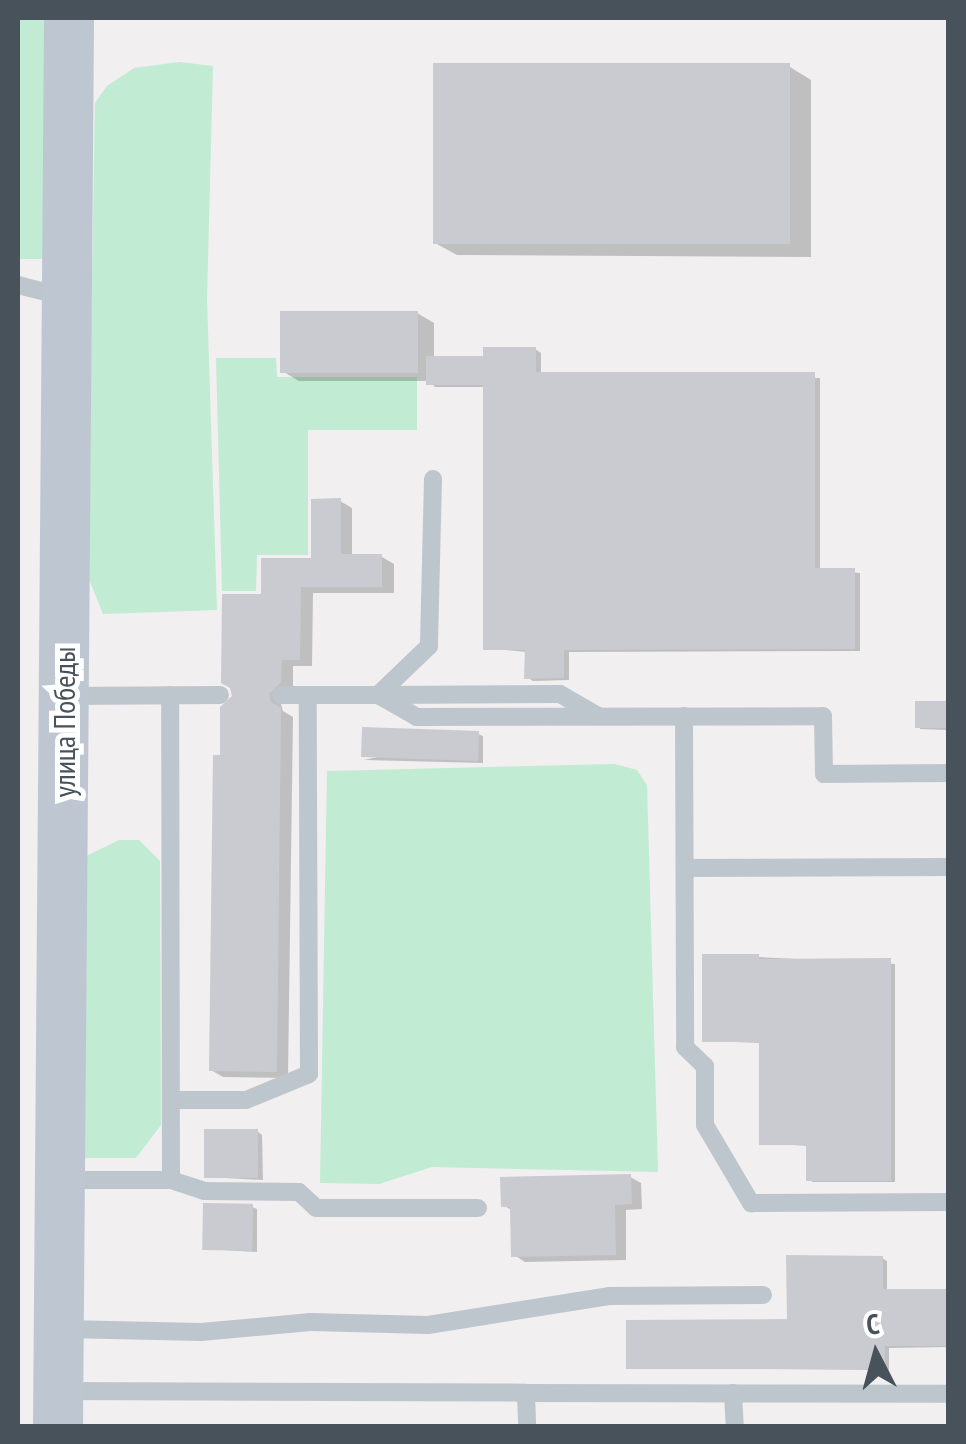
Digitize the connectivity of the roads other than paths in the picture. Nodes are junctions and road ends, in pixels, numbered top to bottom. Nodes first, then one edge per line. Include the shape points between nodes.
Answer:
1 (69, 18) edge
2 (18, 285) edge
3 (67, 298) junction
4 (433, 479) dead end
5 (220, 695) dead end
6 (281, 695) dead end
7 (308, 695) junction
8 (378, 695) junction
9 (64, 696) junction
10 (170, 696) junction
11 (684, 716) junction
12 (948, 773) edge
13 (948, 867) edge
14 (685, 868) junction
15 (171, 1100) junction
16 (60, 1180) junction
17 (171, 1180) junction
18 (948, 1202) edge
19 (478, 1208) dead end
20 (764, 1295) dead end
21 (58, 1329) junction
22 (526, 1393) junction
23 (733, 1393) junction
24 (948, 1394) edge
25 (58, 1409) edge
26 (527, 1426) edge
27 (735, 1426) edge

1 - 3 main road, улица Победы
2 - 3 lane
3 - 9 main road, улица Победы
4 - 8 lane via 429,646
5 - 10 lane
6 - 7 lane
7 - 8 lane
7 - 15 lane via 309,1074 246,1100
8 - 11 lane via 560,694 598,716
9 - 10 lane
9 - 16 main road, улица Победы
10 - 15 lane
11 - 12 lane via 824,716 824,774
11 - 14 lane
13 - 14 lane
14 - 18 lane via 686,1047 705,1066 705,1125 751,1203
15 - 17 lane
16 - 17 lane
16 - 21 main road, улица Победы
17 - 19 lane via 204,1192 299,1192 316,1208
20 - 21 lane via 609,1296 428,1325
21 - 25 main road, улица Победы
22 - 23 lane
22 - 25 lane
22 - 26 lane
23 - 24 lane
23 - 27 lane

